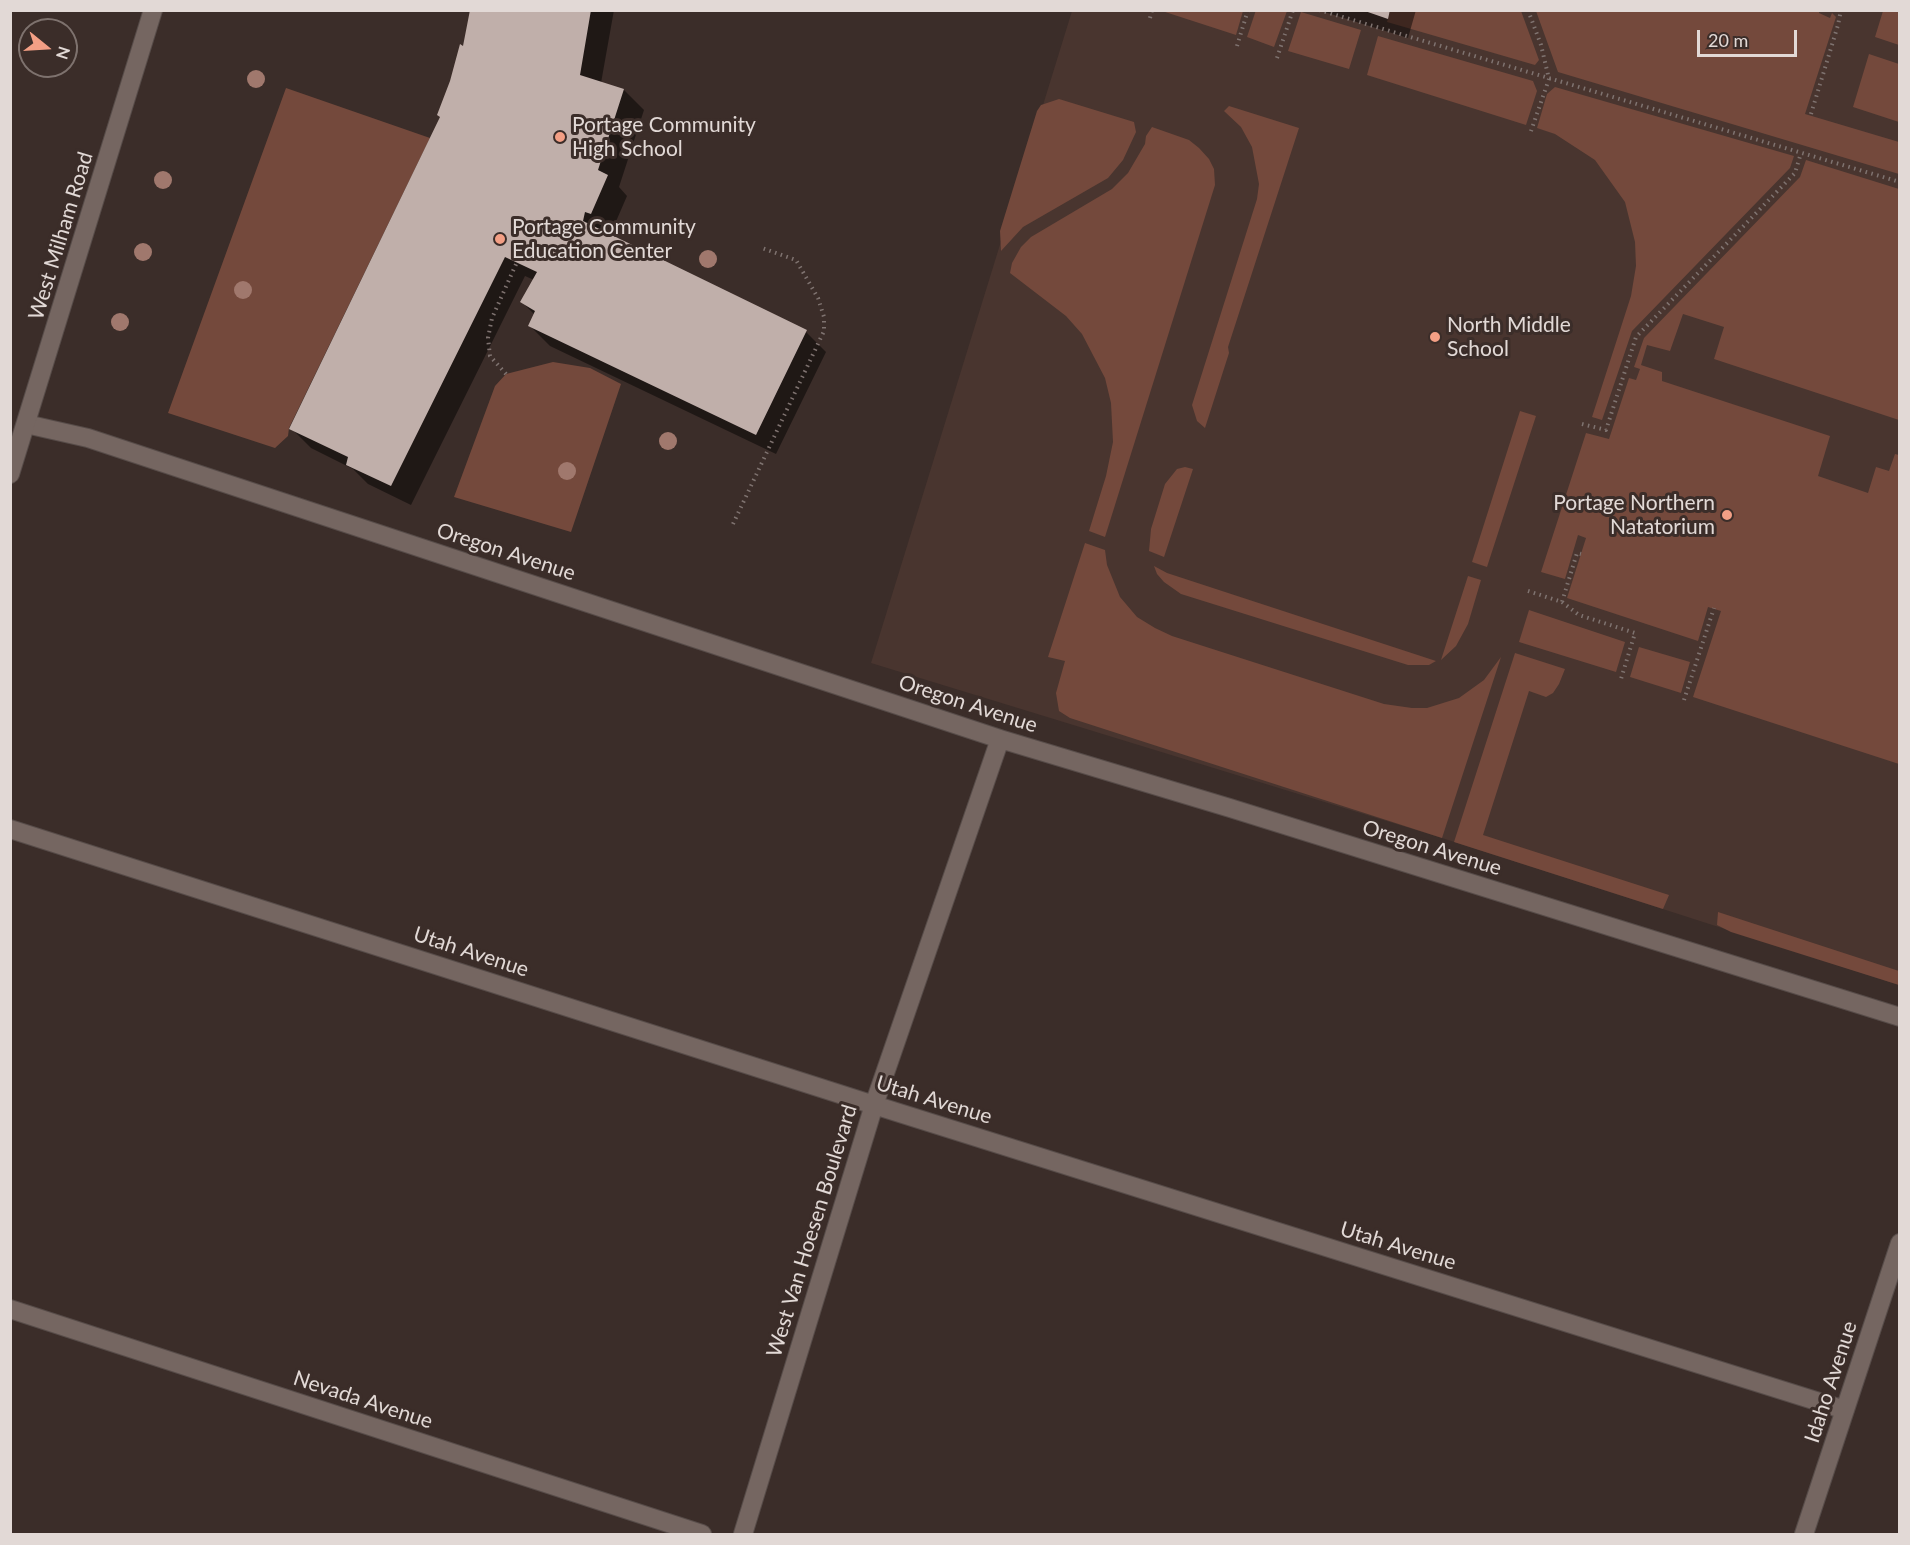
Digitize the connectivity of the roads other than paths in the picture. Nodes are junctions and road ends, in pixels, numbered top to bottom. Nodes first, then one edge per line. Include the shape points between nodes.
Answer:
1 (153, 10) edge
2 (26, 424) junction
3 (10, 474) edge
4 (1000, 739) junction
5 (10, 829) edge
6 (1899, 1017) edge
7 (874, 1105) junction
8 (1899, 1243) edge
9 (10, 1309) edge
10 (1845, 1410) junction
11 (702, 1534) edge
12 (743, 1534) edge
13 (1804, 1534) edge

1 - 2 street, West Milham Road
2 - 3 street, West Milham Road
2 - 4 street, Oregon Avenue via 88,438
4 - 6 street, Oregon Avenue
4 - 7 street, West Van Hoesen Boulevard
5 - 7 street, Utah Avenue
7 - 10 street, Utah Avenue
7 - 12 street, West Van Hoesen Boulevard
8 - 10 street, Idaho Avenue
9 - 11 street, Nevada Avenue
10 - 13 street, Idaho Avenue

